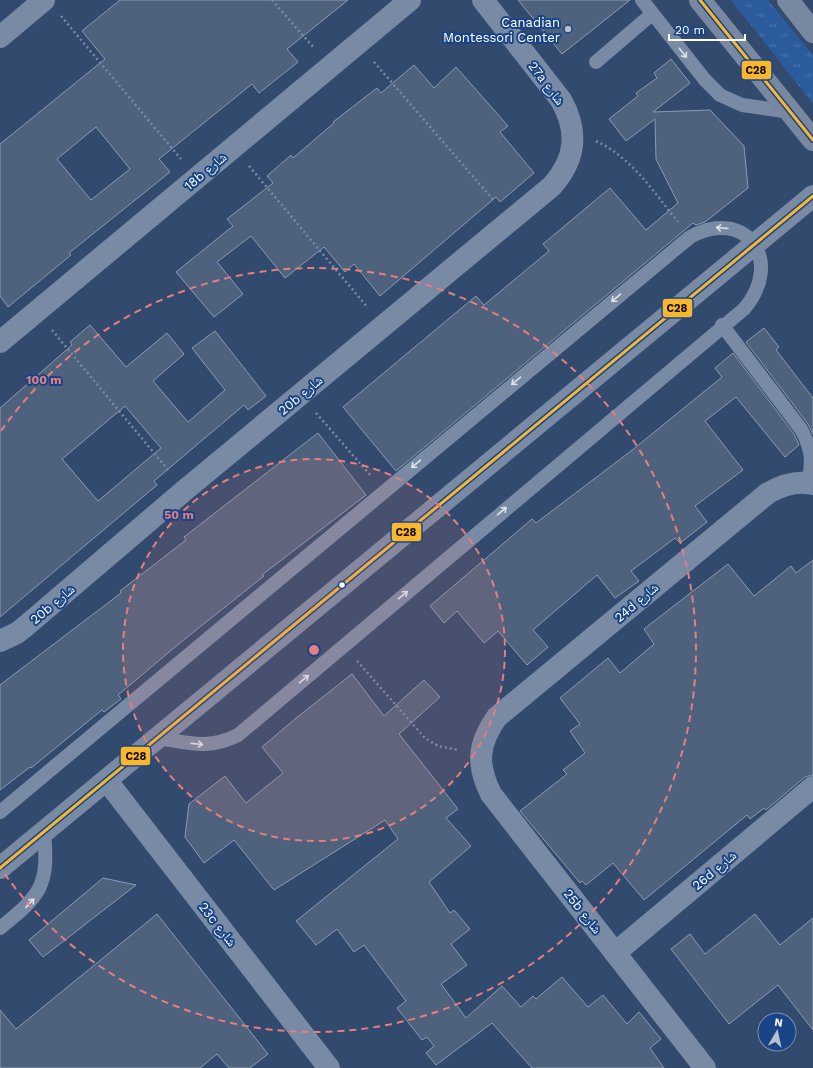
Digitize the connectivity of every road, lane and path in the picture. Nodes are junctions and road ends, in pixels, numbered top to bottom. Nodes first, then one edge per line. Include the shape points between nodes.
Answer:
1 (272, 0) edge
2 (410, 0) edge
3 (483, 0) edge
4 (642, 0) edge
5 (700, 0) edge
6 (788, 0) edge
7 (51, 6) edge
8 (652, 14) junction
9 (813, 32) edge
10 (0, 37) edge
11 (358, 43) junction
12 (596, 62) dead end
13 (330, 67) junction
14 (791, 112) junction
15 (573, 132) junction
16 (813, 140) edge
17 (233, 148) junction
18 (197, 178) junction
19 (813, 196) edge
20 (511, 221) junction
21 (690, 237) junction
22 (756, 245) junction
23 (37, 312) junction
24 (722, 325) junction
25 (383, 326) junction
26 (0, 342) edge
27 (300, 395) junction
28 (810, 484) edge
29 (185, 490) junction
30 (384, 491) junction
31 (0, 641) edge
32 (344, 645) junction
33 (158, 738) junction
34 (482, 746) junction
35 (107, 781) junction
36 (813, 787) edge
37 (0, 812) edge
38 (44, 833) junction
39 (0, 868) edge
40 (0, 928) edge
41 (615, 953) junction
42 (329, 1068) edge
43 (705, 1068) edge

1 - 13 path
2 - 11 street, 18b شارع
3 - 15 street, 27a شارع via 562,100 569,114
4 - 8 lane
5 - 14 main road
6 - 9 main road
7 - 10 street
7 - 18 path
8 - 12 lane
8 -> 14 lane via 720,95 742,105
11 - 13 street, 18b شارع
11 - 20 path
13 - 17 street, 18b شارع
14 - 16 main road
15 - 20 street, 20b شارع via 570,160 563,174
15 - 21 path via 614,150 629,162
17 - 18 street, 18b شارع
17 - 25 path
18 - 23 street, 18b شارع
19 - 22 street
20 - 25 street, 20b شارع
22 -> 21 lane via 745,235 731,229 716,227
21 -> 30 lane
22 - 24 lane via 762,273 758,288 744,309
22 - 33 street
23 - 26 street, 18b شارع
23 - 29 path
24 - 28 lane via 808,441 812,467
32 -> 24 lane
25 - 27 street, 20b شارع
27 - 29 street, 20b شارع
27 - 30 path
28 - 34 street, 24d شارع via 794,483 780,486 768,493 497,717 487,731
29 - 31 street, 20b شارع via 17,633
30 - 37 lane
33 -> 32 lane via 209,745 224,742 238,735
32 - 34 path via 425,738 438,746 452,750
33 - 35 street
34 - 41 street, 25b شارع via 480,763 491,794
35 - 38 street
35 - 42 street, 23c شارع
36 - 41 street, 26d شارع
38 - 39 street
40 -> 38 lane via 26,907 40,888 46,864
41 - 43 street, 25b شارع

